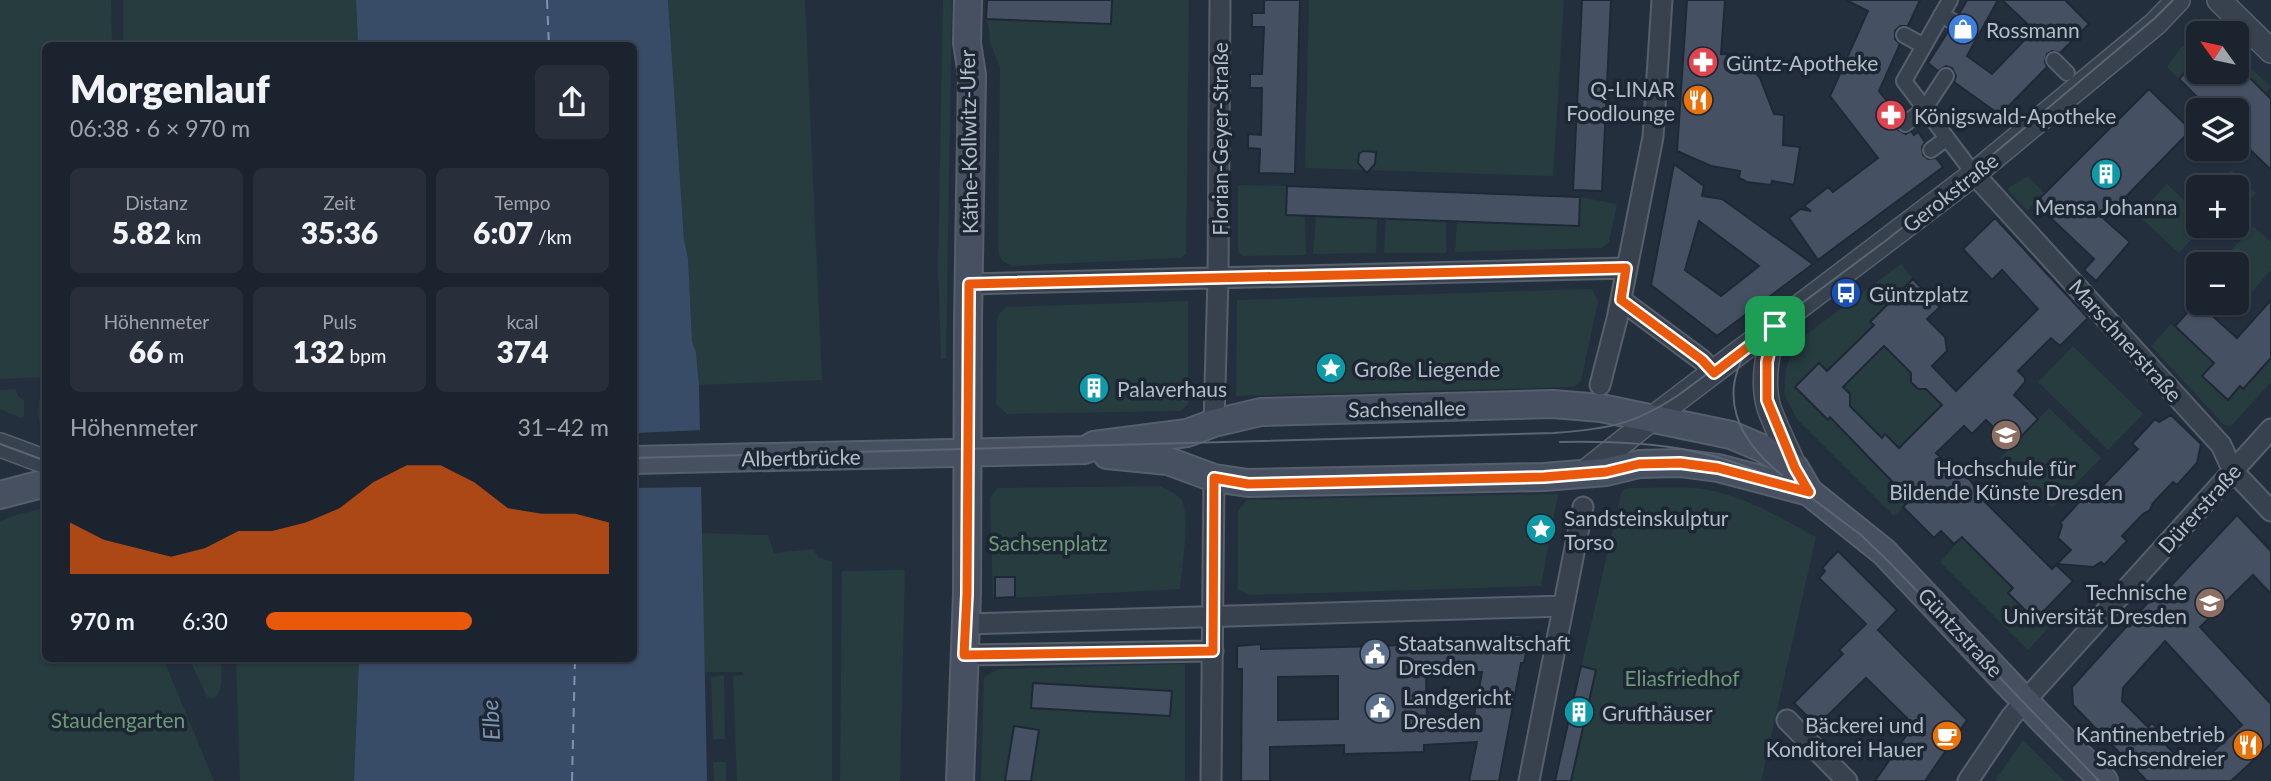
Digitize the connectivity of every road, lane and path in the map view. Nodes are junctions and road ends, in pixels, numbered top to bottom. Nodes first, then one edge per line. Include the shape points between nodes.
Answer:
1 (968, 0) edge
2 (1220, 0) edge
3 (1662, 0) edge
4 (1950, 0) edge
5 (2178, 0) edge
6 (2219, 0) edge
7 (1904, 35) dead end
8 (1924, 46) junction
9 (2271, 51) edge
10 (2054, 60) dead end
11 (2067, 73) dead end
12 (1945, 76) dead end
13 (1925, 108) junction
14 (1905, 124) dead end
15 (1947, 138) junction
16 (1931, 150) dead end
17 (1974, 174) junction
18 (1626, 268) junction
19 (1218, 277) junction
20 (969, 284) junction
21 (1621, 300) junction
22 (1775, 326) junction
23 (1714, 373) junction
24 (1601, 396) junction
25 (1654, 417) junction
26 (1214, 423) junction
27 (2271, 429) edge
28 (0, 445) edge
29 (1085, 450) junction
30 (968, 453) junction
31 (637, 460) edge
32 (1795, 468) junction
33 (2233, 471) junction
34 (1595, 473) junction
35 (42, 474) edge
36 (42, 477) edge
37 (1214, 478) junction
38 (1809, 492) junction
39 (0, 495) edge
40 (1583, 506) dead end
41 (2271, 511) edge
42 (1563, 606) junction
43 (1213, 615) junction
44 (966, 624) junction
45 (1213, 651) junction
46 (964, 655) junction
47 (2025, 701) junction
48 (1787, 720) dead end
49 (960, 781) edge
50 (1211, 781) edge
51 (1530, 781) edge
52 (1847, 781) edge
53 (1968, 781) edge
54 (2104, 781) edge

1 - 20 main road, Käthe-Kollwitz-Ufer via 972,75
2 - 19 street, Florian-Geyer-Straße
3 - 18 street via 1653,137
4 - 8 street via 1948,19
5 - 17 street, Gerokstraße
6 - 9 street
7 - 8 street
8 - 13 street via 1905,81
10 - 11 street
12 - 13 street
13 - 14 street
13 - 15 street
15 - 16 street
15 - 17 street
17 - 22 street, Gerokstraße
17 - 33 street, Marschnerstraße via 2221,445
18 - 19 street
18 - 21 street
19 - 20 street
19 - 26 street
20 - 30 main road
21 - 23 street
21 - 24 street
22 - 23 street, Gerokstraße
22 - 32 street, Güntzstraße via 1767,362 1767,400
23 - 25 street
24 - 25 main road
24 - 26 main road, Sachsenallee via 1553,404 1261,412
25 - 32 main road, Güntzstraße via 1731,435
25 - 34 street
26 - 29 main road via 1187,433
27 - 33 street, Dürerstraße
28 - 35 street
29 - 30 main road
29 - 37 main road via 1168,461
30 - 31 main road, Albertbrücke
30 - 44 main road
32 - 38 main road, Güntzstraße
33 - 41 street, Marschnerstraße
33 - 47 street, Dürerstraße
34 - 37 main road via 1248,484
34 - 38 main road, Güntzstraße via 1639,464 1680,463
36 - 39 main road
37 - 43 street
38 - 47 main road, Güntzstraße via 1884,552
40 - 42 street
42 - 43 street
42 - 51 street
43 - 44 street
43 - 45 street
44 - 46 main road
45 - 46 street
45 - 50 street
46 - 49 main road
47 - 53 street, Dürerstraße
47 - 54 main road, Güntzstraße
48 - 52 street

